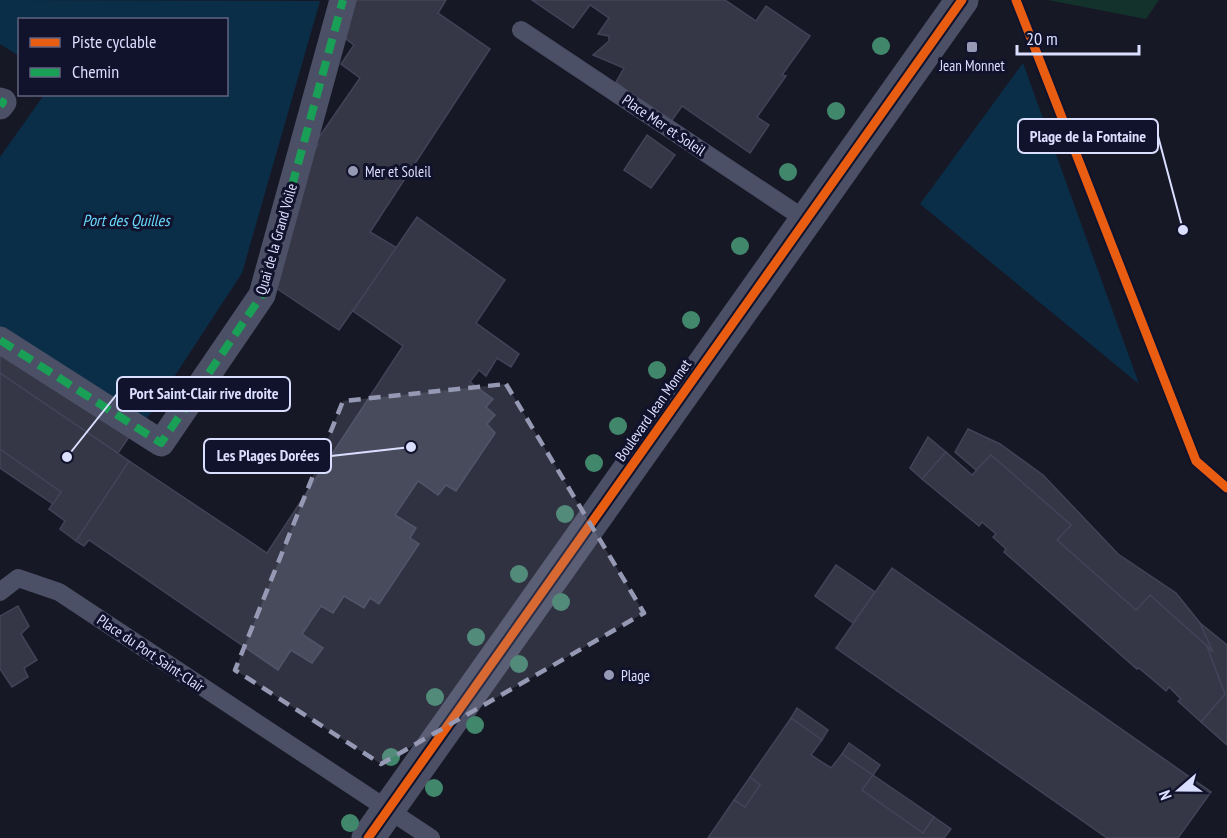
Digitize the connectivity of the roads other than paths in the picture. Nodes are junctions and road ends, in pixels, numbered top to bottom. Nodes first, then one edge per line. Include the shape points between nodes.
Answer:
1 (343, 0) edge
2 (962, 0) edge
3 (521, 30) dead end
4 (0, 101) edge
5 (0, 106) edge
6 (806, 220) junction
7 (0, 340) edge
8 (0, 592) edge
9 (388, 810) junction
10 (368, 838) edge
11 (431, 838) edge

1 - 7 street, Quai de la Grand Voile via 262,295 161,443
2 - 6 street, Boulevard Jean Monnet
3 - 6 lane, Place Mer et Soleil
4 - 5 street
6 - 9 street, Boulevard Jean Monnet
8 - 9 lane, Place du Port Saint-Clair via 18,578 59,592
9 - 10 street, Boulevard Jean Monnet
9 - 11 lane

